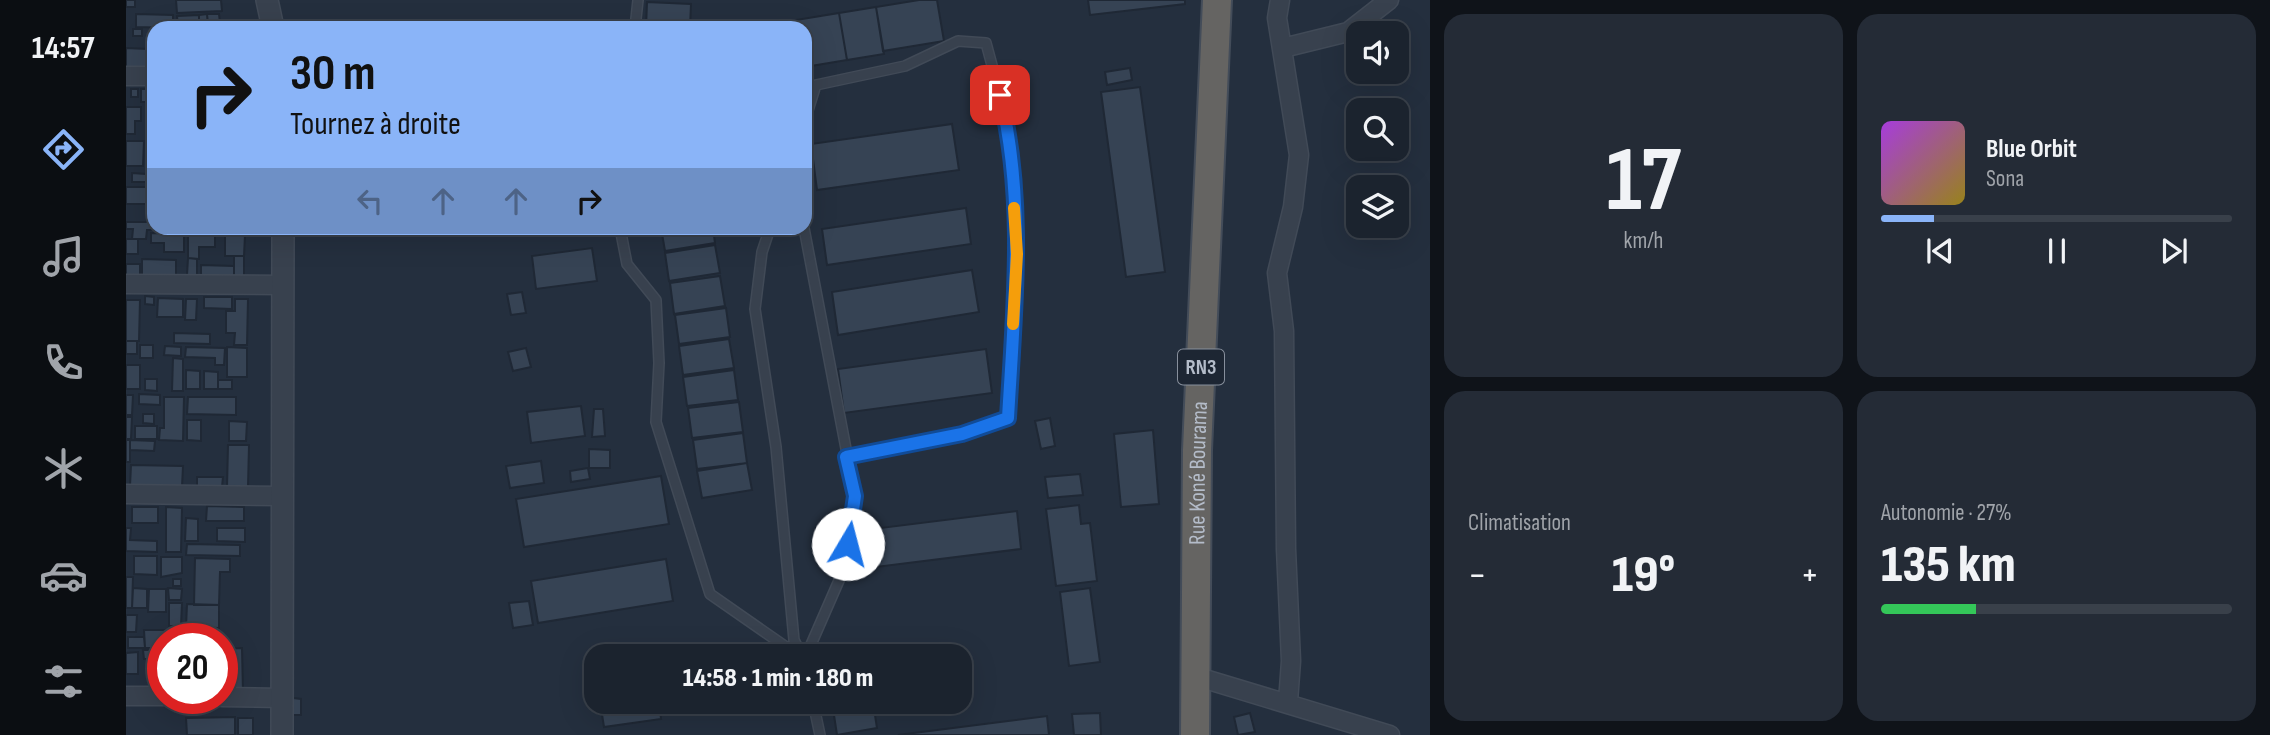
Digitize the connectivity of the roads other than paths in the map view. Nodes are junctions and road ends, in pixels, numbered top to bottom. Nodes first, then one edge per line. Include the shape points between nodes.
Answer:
1 (267, 0) edge
2 (638, 0) edge
3 (1216, 0) edge
4 (1280, 0) edge
5 (1389, 0) edge
6 (272, 21) edge
7 (636, 21) edge
8 (1283, 48) junction
9 (147, 75) edge
10 (126, 76) edge
11 (812, 98) edge
12 (283, 235) edge
13 (621, 235) edge
14 (768, 235) edge
15 (805, 235) edge
16 (126, 285) edge
17 (283, 285) junction
18 (846, 457) junction
19 (126, 494) edge
20 (283, 496) junction
21 (784, 644) edge
22 (796, 644) edge
23 (808, 644) edge
24 (1195, 676) junction
25 (126, 696) edge
26 (147, 696) edge
27 (238, 697) edge
28 (282, 698) junction
29 (1288, 702) junction
30 (816, 714) edge
31 (282, 735) edge
32 (820, 735) edge
33 (1195, 735) edge
34 (1390, 735) edge

1 - 6 street
2 - 7 lane
3 - 24 highway, Rue Koné Bourama / RN3 via 1197,450
4 - 8 street via 1277,18
5 - 8 street via 1348,32
8 - 29 street via 1299,156 1293,207 1277,273 1284,331
9 - 10 street
11 - 18 lane via 816,85 905,66 958,41 986,43 1007,121 1017,254 1008,418 962,434
12 - 17 street
13 - 21 lane via 627,264 656,300 656,422 710,593
14 - 22 lane via 755,309 776,447
15 - 18 lane
16 - 17 street
17 - 20 street
18 - 23 lane via 855,496 844,569
19 - 20 street
20 - 28 street
24 - 29 street
24 - 33 highway, Rue Koné Bourama / RN3
25 - 26 street
27 - 28 street
28 - 31 street
29 - 34 street
30 - 32 lane

